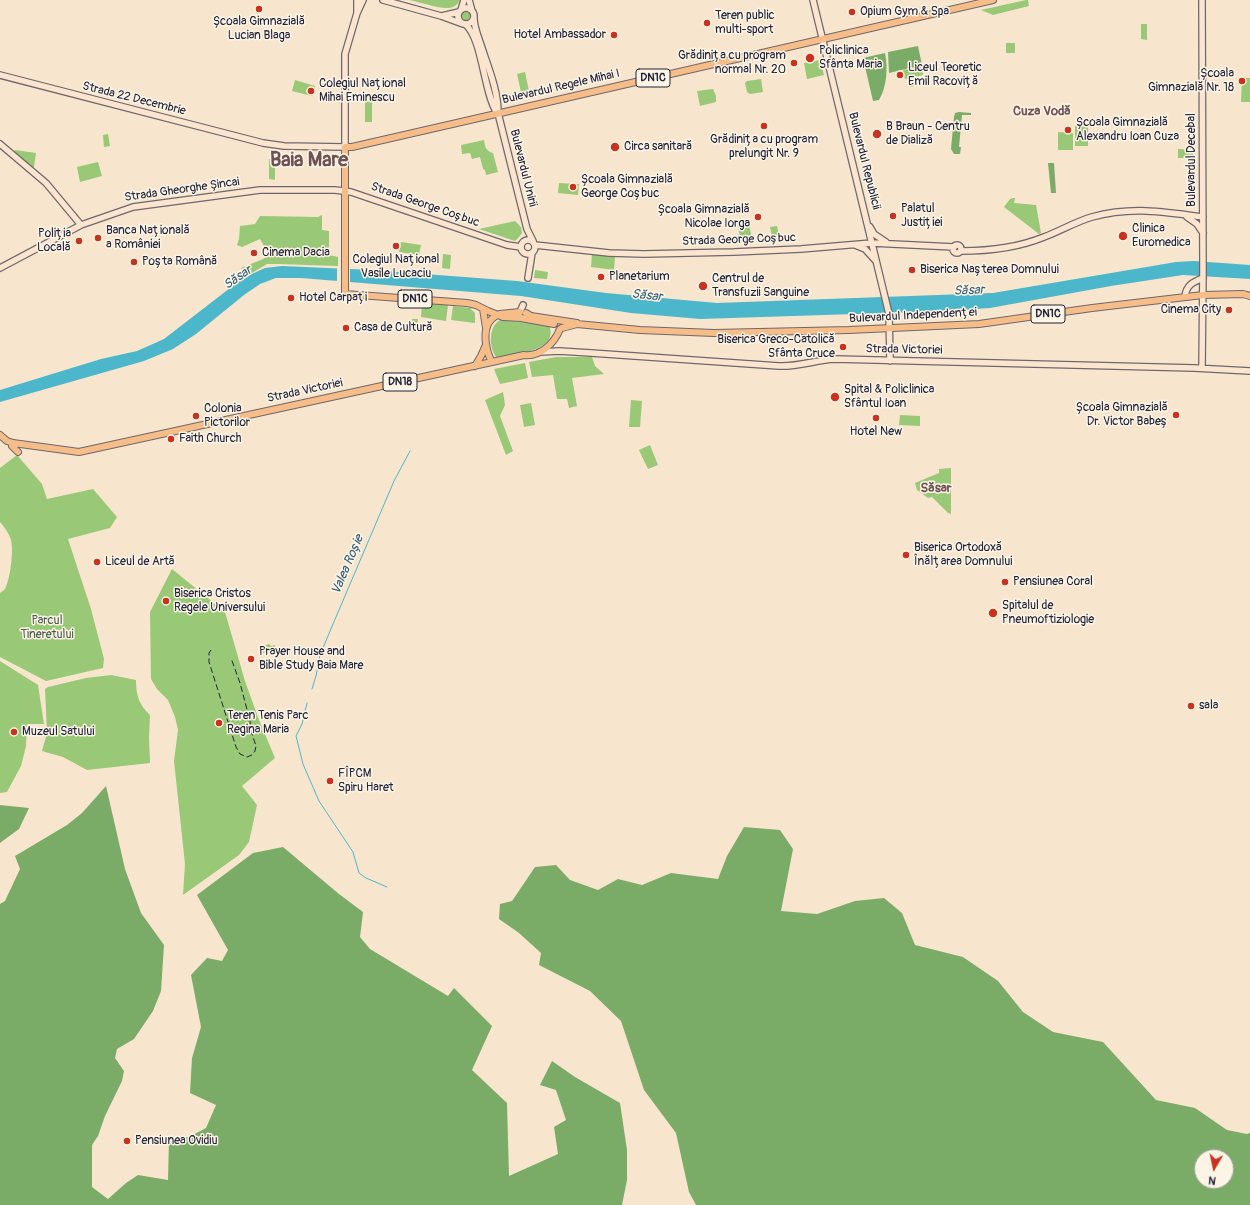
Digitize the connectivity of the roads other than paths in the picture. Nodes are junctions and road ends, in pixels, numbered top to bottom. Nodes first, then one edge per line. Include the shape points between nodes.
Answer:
1 (357, 0) edge
2 (362, 0) edge
3 (383, 0) edge
4 (464, 0) edge
5 (469, 0) edge
6 (813, 0) edge
7 (993, 0) edge
8 (1202, 0) edge
9 (460, 11) junction
10 (472, 11) junction
11 (357, 13) junction
12 (442, 16) junction
13 (474, 18) junction
14 (464, 24) junction
15 (823, 39) junction
16 (0, 75) edge
17 (498, 113) junction
18 (0, 144) edge
19 (345, 147) junction
20 (345, 191) junction
21 (1183, 214) junction
22 (1203, 218) junction
23 (81, 225) junction
24 (868, 225) junction
25 (527, 229) junction
26 (1203, 233) junction
27 (523, 241) junction
28 (534, 243) junction
29 (872, 243) junction
30 (889, 243) junction
31 (855, 245) junction
32 (522, 250) junction
33 (532, 253) junction
34 (876, 260) junction
35 (530, 267) junction
36 (0, 268) edge
37 (528, 278) dead end
38 (1203, 278) junction
39 (1250, 291) edge
40 (1243, 294) junction
41 (1203, 295) junction
42 (1250, 296) edge
43 (1185, 297) junction
44 (483, 309) junction
45 (523, 312) junction
46 (497, 314) junction
47 (573, 321) junction
48 (582, 324) junction
49 (558, 326) junction
50 (890, 328) junction
51 (486, 330) junction
52 (486, 343) junction
53 (552, 344) junction
54 (559, 351) junction
55 (540, 352) junction
56 (524, 355) junction
57 (890, 361) junction
58 (492, 362) junction
59 (475, 366) junction
60 (1202, 368) junction
61 (1250, 371) edge
62 (0, 435) edge
63 (13, 443) junction
64 (18, 452) dead end

1 - 11 street
2 - 11 street
3 - 12 street
4 - 9 street
5 - 10 street, Bulevardul Unirii
6 - 15 street, Bulevardul Republicii
7 - 15 main road, Bulevardul Regele Mihai I / DN1C
8 - 22 street, Bulevardul Decebal
9 - 10 street via 468,8
9 - 12 street
9 - 14 street, Bulevardul Unirii via 458,19
10 - 13 street, Bulevardul Unirii
11 - 19 street via 344,60
12 - 14 street
13 - 14 street via 472,22
13 - 17 street, Bulevardul Unirii
14 - 17 street, Bulevardul Unirii via 473,36 492,105
15 - 17 main road, Bulevardul Regele Mihai I / DN1C
15 - 24 street, Bulevardul Republicii
16 - 19 street, Strada 22 Decembrie via 263,143
17 - 19 main road, Bulevardul Regele Mihai I / DN1C
17 - 25 street, Bulevardul Unirii
18 - 23 street via 46,183
19 - 20 main road, DN1C
20 - 23 street, Strada Gheorghe Șincai via 260,190 133,207
20 - 32 street, Strada George Coșbuc
20 - 44 main road, Bulevardul Independenței / DN1C via 345,294 459,302
21 - 22 street, Strada George Coșbuc
21 - 26 street via 1197,224
21 - 30 street, Strada George Coșbuc via 1146,210 1111,213 1082,220 1026,244 997,249 971,250 961,249 957,245 954,249
22 - 26 street, Bulevardul Decebal
23 - 36 street, Strada Gheorghe Șincai
24 - 29 street, Bulevardul Republicii
24 - 30 street via 874,234
25 - 27 street
25 - 28 street, Bulevardul Unirii
26 - 38 street, Bulevardul Decebal
27 - 28 street via 529,239
27 - 32 street
28 - 31 street, Strada George Coșbuc via 597,252 644,254
28 - 33 street via 535,250
29 - 30 street, Strada George Coșbuc
29 - 31 street, Strada George Coșbuc
29 - 34 street, Bulevardul Republicii
31 - 34 street via 865,249
32 - 33 street via 528,254
32 - 35 street
33 - 35 street
34 - 50 street, Bulevardul Republicii
35 - 37 street
38 - 41 street, Bulevardul Decebal
38 - 43 street via 1190,284
39 - 40 main road, Bulevardul Independenței / DN1C
40 - 41 main road, Bulevardul Independenței / DN1C
40 - 42 main road, Bulevardul Independenței / DN1C
41 - 43 main road, Bulevardul Independenței / DN1C
41 - 60 street, Bulevardul Decebal
43 - 50 main road, Bulevardul Independenței / DN1C via 979,324
44 - 46 main road, Bulevardul Independenței / DN1C
44 - 51 main road
45 - 46 main road, Bulevardul Independenței / DN1C
45 - 47 main road, Bulevardul Independenței / DN1C via 531,316
45 - 49 main road, Bulevardul Independenței / DN1C
46 - 51 main road via 489,322
47 - 48 main road, Bulevardul Independenței / DN1C
47 - 49 main road
48 - 49 main road, Bulevardul Independenței / DN1C
48 - 50 main road, Bulevardul Independenței / DN1C via 640,330 720,333
49 - 53 main road, Strada Victoriei
49 - 56 main road, Strada Victoriei via 548,344
50 - 57 street, Bulevardul Republicii
51 - 52 main road
52 - 58 main road
52 - 59 main road
53 - 54 street
53 - 55 main road, Strada Victoriei
54 - 55 street, Strada Victoriei
54 - 57 street, Strada Victoriei via 779,366 826,360
55 - 56 main road, Strada Victoriei
56 - 58 main road, Strada Victoriei
57 - 60 street, Strada Victoriei
58 - 59 main road, Strada Victoriei / DN18
59 - 63 main road, Strada Victoriei / DN18 via 79,452
60 - 61 street, Strada Victoriei
62 - 63 main road, Strada Victoriei / DN18
63 - 64 main road via 12,446

